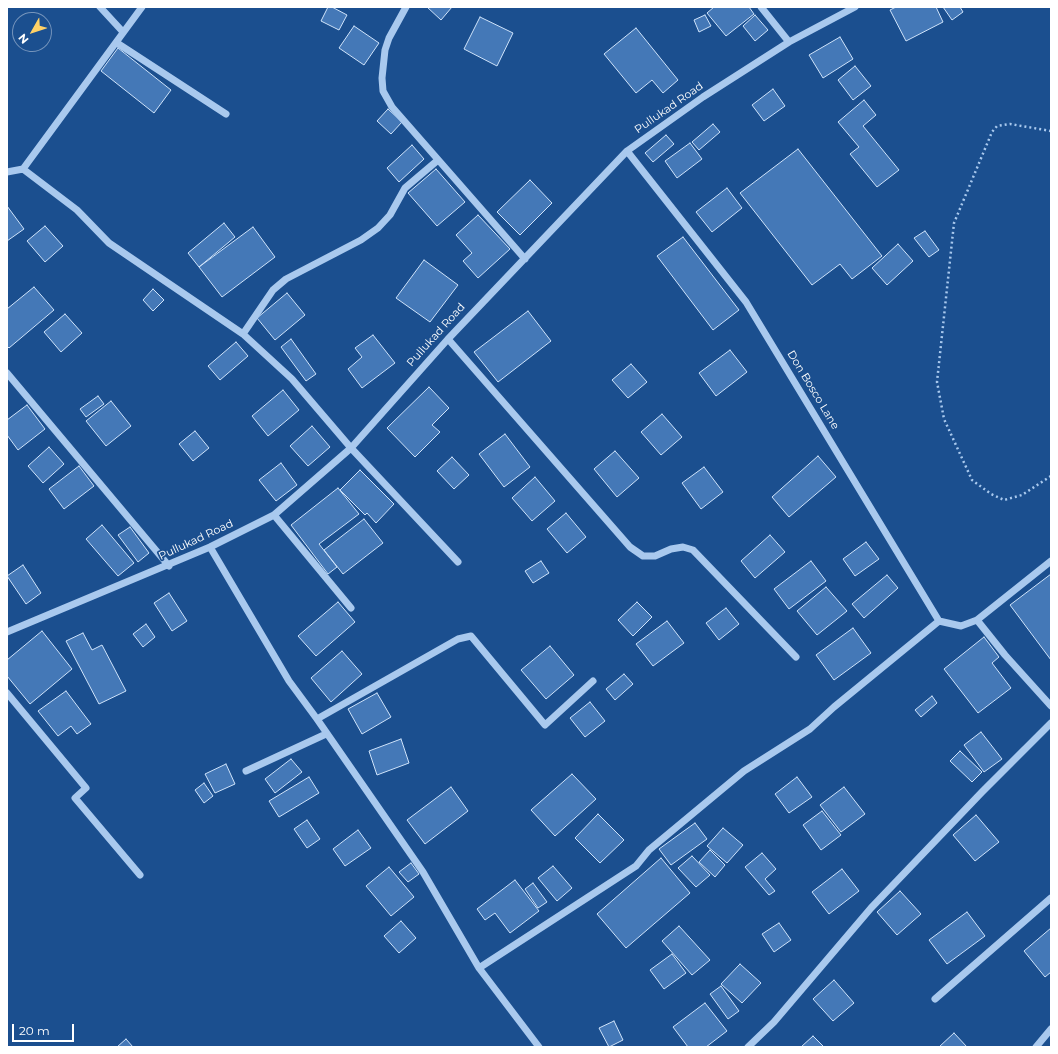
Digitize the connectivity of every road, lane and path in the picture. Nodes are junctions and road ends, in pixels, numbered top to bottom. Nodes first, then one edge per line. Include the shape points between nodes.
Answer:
1 (100, 7) edge
2 (142, 7) edge
3 (406, 7) edge
4 (761, 7) edge
5 (855, 7) edge
6 (123, 32) junction
7 (789, 42) junction
8 (117, 43) junction
9 (226, 114) dead end
10 (1051, 131) edge
11 (627, 151) junction
12 (438, 160) junction
13 (23, 169) junction
14 (7, 172) edge
15 (525, 259) junction
16 (243, 334) junction
17 (448, 339) junction
18 (7, 373) edge
19 (351, 448) junction
20 (1051, 476) edge
21 (274, 514) junction
22 (210, 547) junction
23 (1051, 561) edge
24 (458, 562) dead end
25 (169, 566) junction
26 (351, 608) dead end
27 (977, 620) junction
28 (939, 621) junction
29 (7, 632) edge
30 (796, 657) dead end
31 (593, 681) dead end
32 (7, 693) edge
33 (1051, 706) edge
34 (317, 719) junction
35 (1051, 723) edge
36 (326, 734) junction
37 (246, 771) dead end
38 (140, 875) dead end
39 (1051, 898) edge
40 (479, 968) junction
41 (935, 998) dead end
42 (1051, 1029) edge
43 (539, 1047) edge
44 (748, 1047) edge
45 (1036, 1047) edge

1 - 6 street
2 - 6 street
3 - 12 street via 385,50 383,91 392,107
4 - 7 street
5 - 7 street, Pullukad Road
6 - 8 street
7 - 11 street, Pullukad Road via 703,97
8 - 9 street
8 - 13 street
10 - 20 path via 1010,124 997,126 992,132 954,223 937,382 944,419 972,480 990,494 1004,500 1022,495
11 - 15 street, Pullukad Road
11 - 28 street, Don Bosco Lane via 746,302
12 - 15 street
12 - 16 street via 405,188 390,215 378,228 361,240 286,279 273,290
13 - 14 street
13 - 16 street via 77,210 109,243
15 - 17 street, Pullukad Road
16 - 19 street via 292,378
17 - 19 street, Pullukad Road
17 - 30 street via 630,547 643,556 655,556 683,547 693,550
18 - 25 street
19 - 21 street, Pullukad Road
19 - 24 street
21 - 22 street, Pullukad Road
21 - 26 street
22 - 25 street, Pullukad Road
22 - 34 street via 289,681
23 - 27 street
25 - 29 street, Pullukad Road
27 - 28 street via 961,626
27 - 33 street via 1004,655
28 - 40 street via 810,729 744,771 649,850 636,866
31 - 34 street via 546,725 471,636 445,646
32 - 38 street via 86,788 75,798
34 - 36 street
35 - 44 street via 871,908 774,1022
36 - 37 street
36 - 40 street via 423,872
39 - 41 street
40 - 43 street
42 - 45 street

